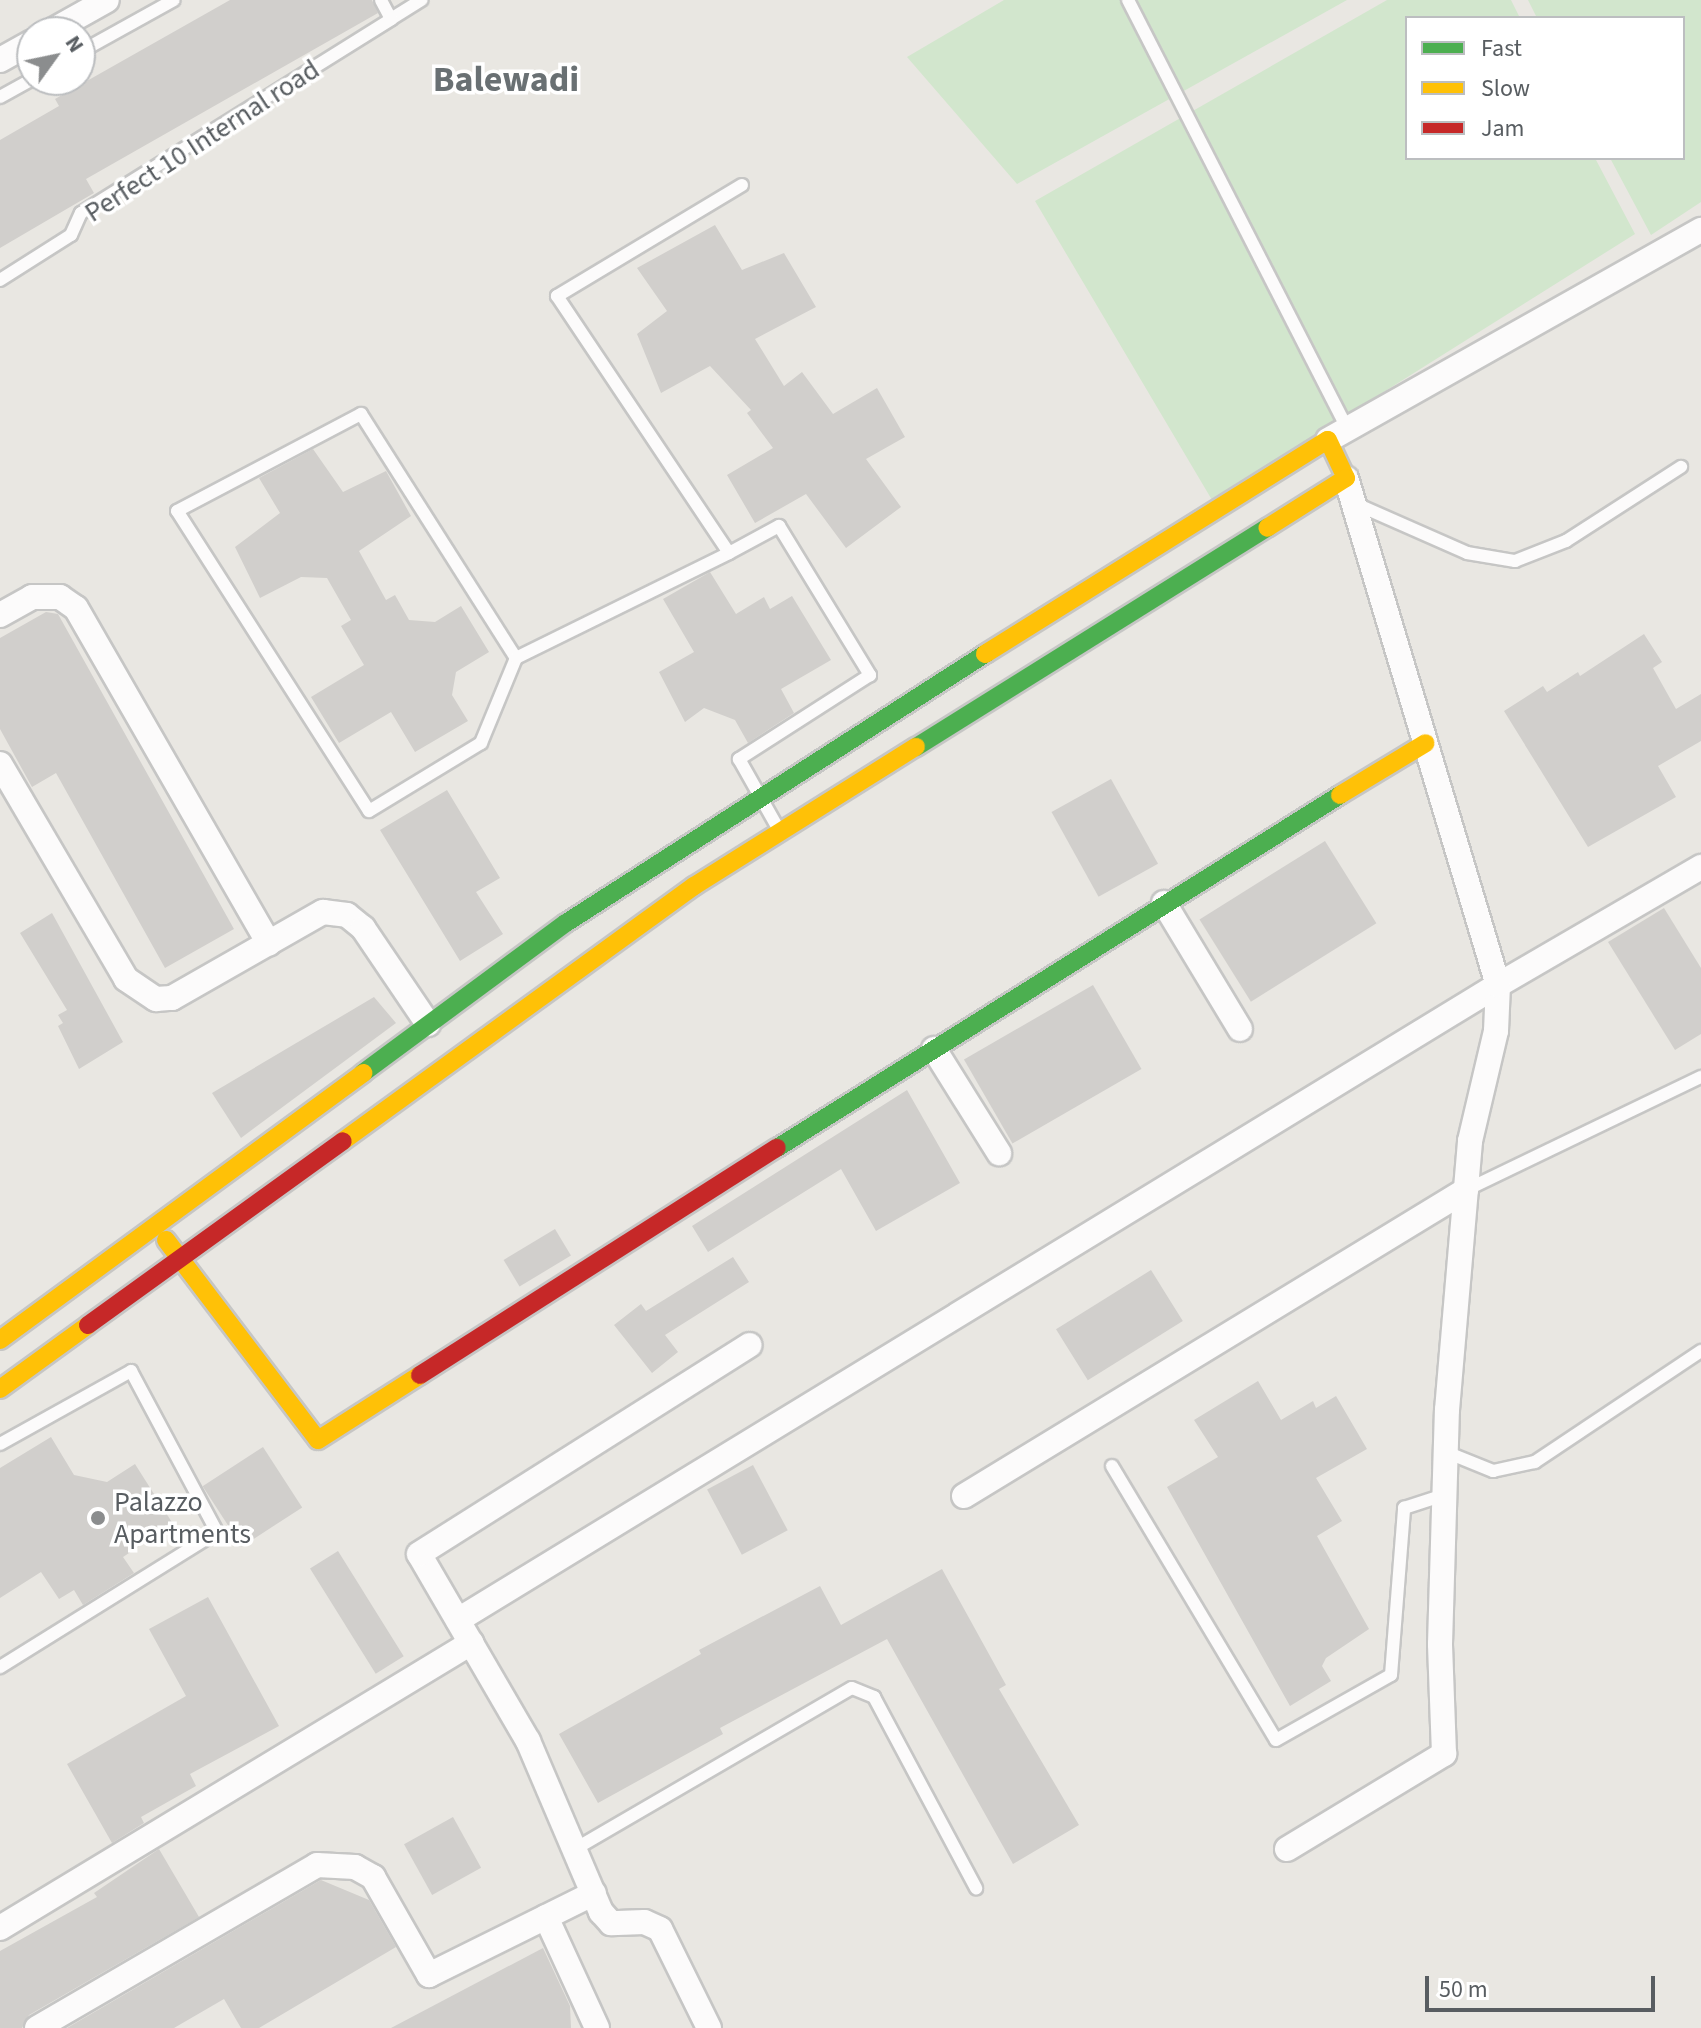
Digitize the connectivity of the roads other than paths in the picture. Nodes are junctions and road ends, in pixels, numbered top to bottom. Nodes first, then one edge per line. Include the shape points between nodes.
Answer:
1 (107, 0) edge
2 (174, 0) edge
3 (381, 0) edge
4 (422, 0) edge
5 (1128, 0) edge
6 (78, 16) edge
7 (391, 19) junction
8 (96, 43) edge
9 (742, 185) dead end
10 (1701, 230) edge
11 (0, 280) edge
12 (1338, 435) junction
13 (1681, 467) dead end
14 (1346, 478) junction
15 (1353, 502) junction
16 (729, 553) junction
17 (0, 615) edge
18 (516, 658) junction
19 (1426, 743) junction
20 (0, 764) edge
21 (759, 795) junction
22 (781, 832) junction
23 (1701, 867) edge
24 (1164, 903) junction
25 (269, 943) junction
26 (1498, 985) junction
27 (428, 1024) junction
28 (1240, 1029) dead end
29 (934, 1049) junction
30 (1701, 1077) edge
31 (999, 1153) dead end
32 (1466, 1190) junction
33 (156, 1227) junction
34 (180, 1259) junction
35 (0, 1340) edge
36 (749, 1345) dead end
37 (1701, 1351) edge
38 (0, 1389) edge
39 (0, 1444) edge
40 (1446, 1452) junction
41 (1112, 1466) dead end
42 (1444, 1495) junction
43 (964, 1496) dead end
44 (458, 1620) junction
45 (471, 1643) junction
46 (0, 1667) edge
47 (575, 1849) junction
48 (1287, 1849) dead end
49 (976, 1888) dead end
50 (594, 1893) junction
51 (546, 1917) junction
52 (0, 1928) edge
53 (37, 2028) edge
54 (597, 2028) edge
55 (709, 2028) edge

1 - 6 street
2 - 8 lane
3 - 7 lane
4 - 7 lane, Perfect 10 Internal road
5 - 12 lane
7 - 11 lane, Perfect 10 Internal road via 81,213 71,235
9 - 16 lane via 557,296
10 - 12 street
12 - 14 street
12 - 21 street
13 - 15 lane via 1566,541 1515,561 1467,553
14 - 15 street
14 - 22 street
15 - 19 street
16 - 18 lane
16 - 21 lane via 779,526 870,675 739,759
17 - 25 street via 32,597 60,597 76,608
18 - 18 lane via 361,414 177,511 369,811 481,743
19 - 24 street
19 - 26 street
20 - 25 street via 134,985 156,999 172,998
21 - 22 lane
21 - 27 street via 566,923
22 - 34 street via 694,886
23 - 26 street
24 - 28 street
24 - 29 street
25 - 27 street via 323,912 347,915 363,928
26 - 32 street via 1496,1031 1470,1141
26 - 44 street
27 - 33 street
29 - 31 street
29 - 34 street via 318,1440
30 - 32 lane
32 - 40 street
32 - 43 street
33 - 34 street
33 - 35 street
34 - 38 street
36 - 44 street via 419,1554
37 - 40 lane via 1535,1462 1493,1471
39 - 46 lane via 131,1371 217,1532
40 - 42 street
41 - 42 lane via 1276,1740 1391,1675 1404,1508
42 - 48 street via 1444,1754
44 - 45 street
45 - 47 street via 528,1741
45 - 52 street
47 - 49 lane via 852,1688 874,1697
47 - 50 street
50 - 51 street
50 - 55 street via 611,1923 644,1922 660,1929
51 - 53 street via 429,1975 373,1877 355,1867 317,1865
51 - 54 street

